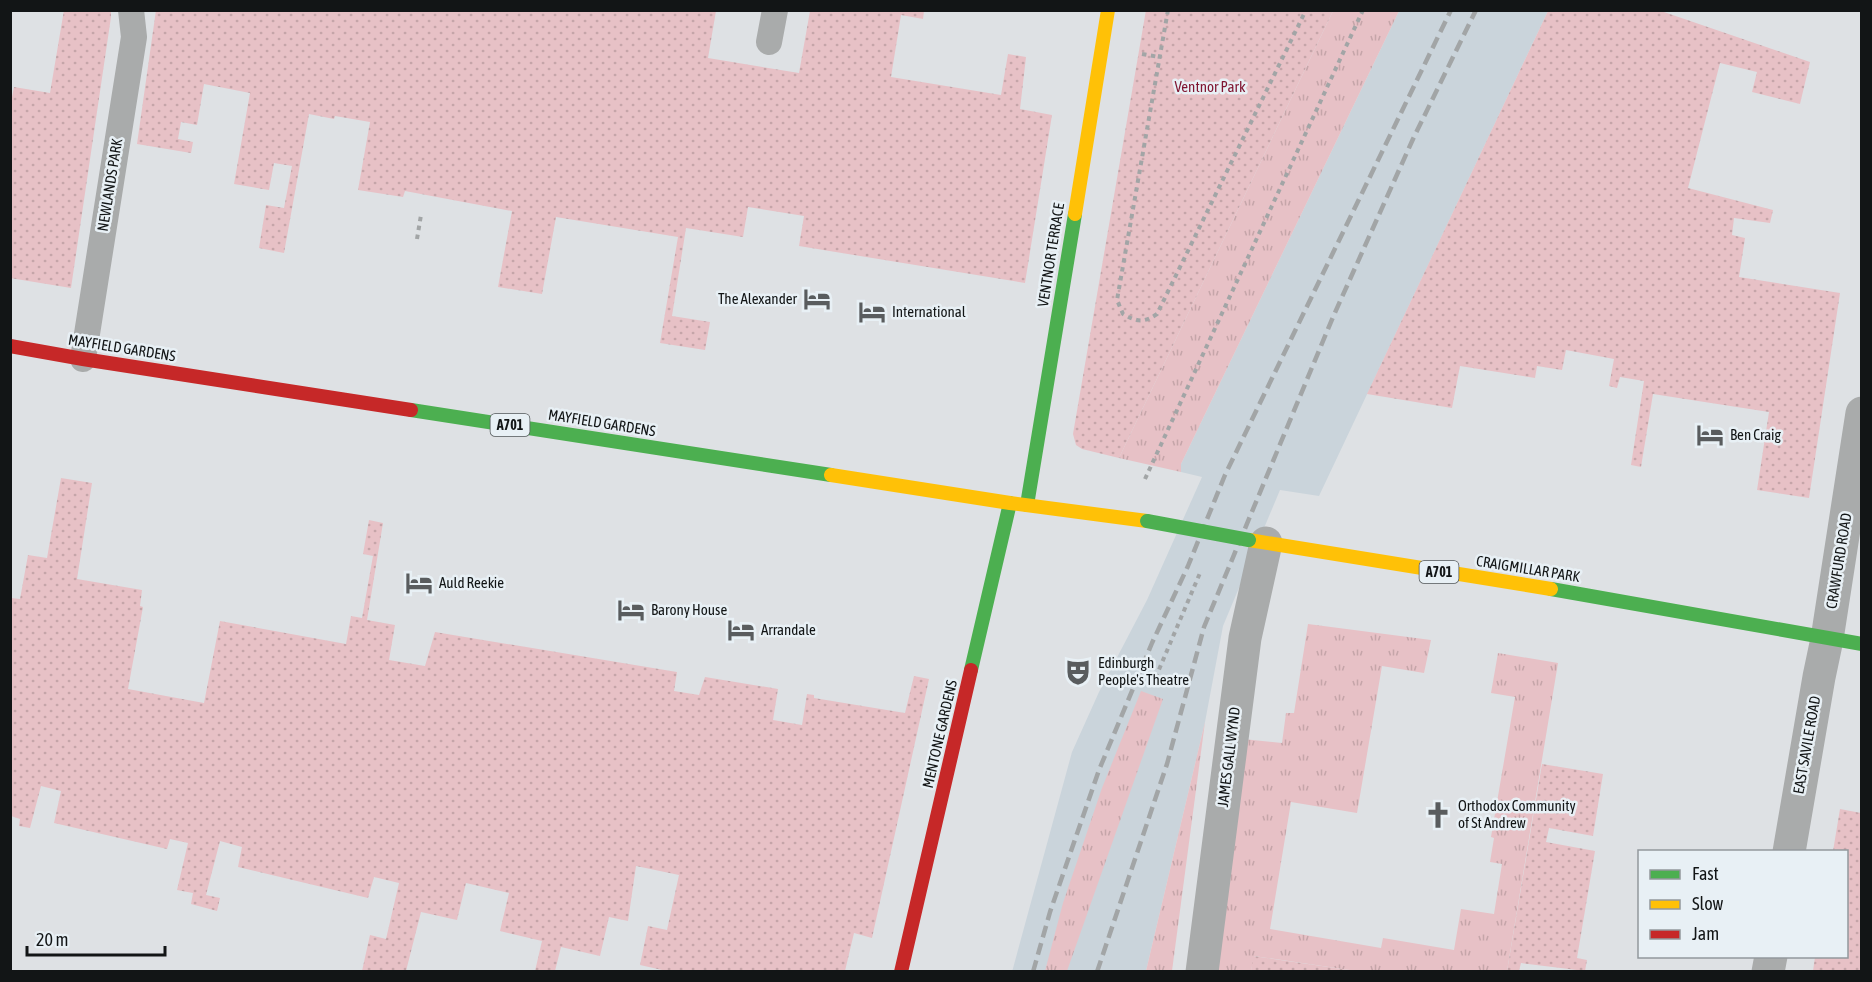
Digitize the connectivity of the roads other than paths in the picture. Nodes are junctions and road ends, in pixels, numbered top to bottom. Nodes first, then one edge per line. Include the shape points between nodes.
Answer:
1 (131, 10) edge
2 (775, 10) edge
3 (1108, 10) edge
4 (769, 42) dead end
5 (10, 346) edge
6 (83, 359) junction
7 (1862, 412) edge
8 (1010, 503) junction
9 (1027, 505) junction
10 (1258, 542) junction
11 (1827, 639) junction
12 (1862, 644) edge
13 (1789, 850) edge
14 (901, 972) edge
15 (1202, 972) edge

1 - 6 lane, NEWLANDS PARK via 134,37
2 - 4 lane
3 - 9 main road, VENTNOR TERRACE
5 - 6 main road, MAYFIELD GARDENS / A701
6 - 8 main road, MAYFIELD GARDENS / A701
7 - 11 street, CRAWFURD ROAD
8 - 9 main road, CRAIGMILLAR PARK / A701
8 - 14 main road, MENTONE GARDENS
9 - 10 main road, CRAIGMILLAR PARK / A701, bridge via 1147,521
10 - 11 main road, CRAIGMILLAR PARK / A701 via 1618,600
10 - 15 street, JAMES GALL WYND
11 - 12 main road, CRAIGMILLAR PARK / A701
11 - 13 street, EAST SAVILE ROAD

